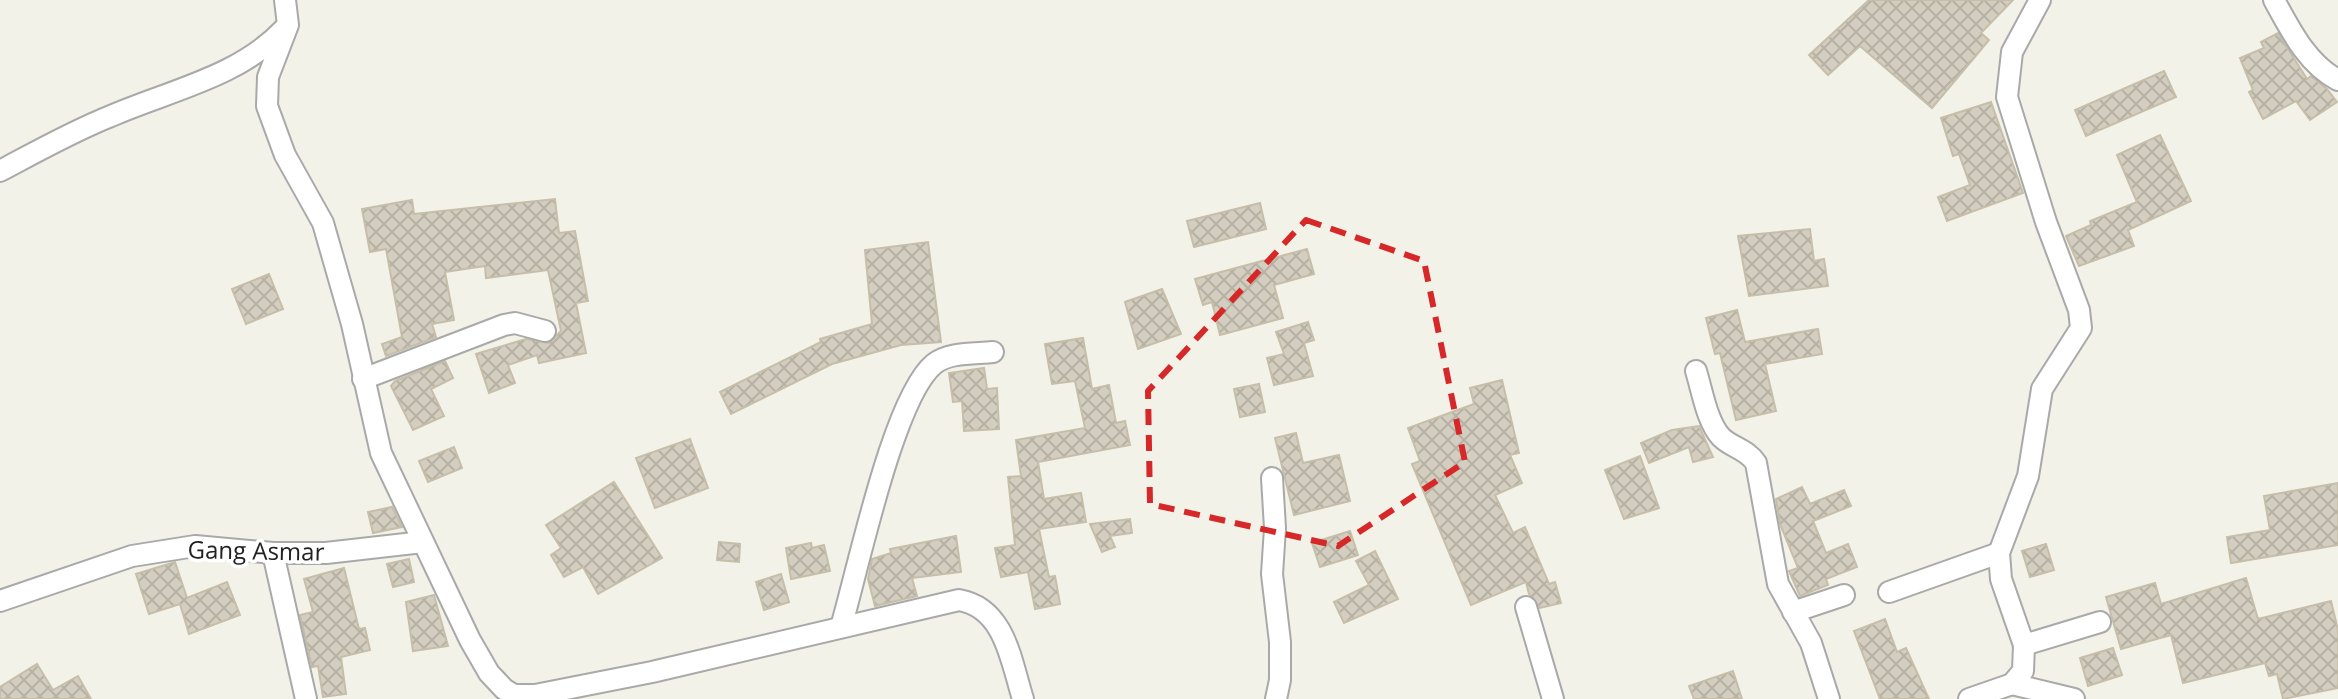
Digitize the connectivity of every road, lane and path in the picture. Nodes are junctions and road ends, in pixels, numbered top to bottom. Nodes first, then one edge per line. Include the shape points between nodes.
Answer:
1 (285, 0) edge
2 (2040, 0) edge
3 (2274, 0) edge
4 (288, 25) junction
5 (2338, 80) edge
6 (0, 171) edge
7 (545, 331) dead end
8 (993, 352) dead end
9 (1696, 371) dead end
10 (363, 379) junction
11 (1272, 478) dead end
12 (423, 542) junction
13 (273, 553) junction
14 (1999, 553) junction
15 (1889, 592) dead end
16 (1844, 595) dead end
17 (0, 601) edge
18 (1526, 607) dead end
19 (1793, 612) junction
20 (2100, 622) dead end
21 (841, 627) junction
22 (2024, 645) junction
23 (2012, 684) junction
24 (506, 696) edge
25 (306, 699) edge
26 (1023, 699) edge
27 (1276, 699) edge
28 (1553, 699) edge
29 (1829, 699) edge
30 (1969, 699) edge
31 (2074, 699) edge

1 - 4 street
2 - 14 street via 2012,52 2007,97 2081,328 2042,389 2028,476
3 - 5 street via 2294,37
4 - 6 street via 264,50 230,70 108,117
4 - 10 street via 268,77 267,106 285,155 323,223
7 - 10 street via 504,325
8 - 21 street via 946,357 919,381 895,430
9 - 19 street via 1716,431 1756,463 1778,584
10 - 12 street via 381,453
11 - 27 street via 1272,574 1280,642
12 - 13 street, Gang Asmar via 363,551
12 - 24 street via 470,640
13 - 17 street, Gang Asmar via 195,546 132,556
13 - 25 street
14 - 15 street
14 - 22 street via 2001,579
16 - 19 street
18 - 28 street
19 - 29 street via 1811,643
20 - 22 street
21 - 24 street via 652,672
21 - 26 street via 942,602 971,602 995,621 1006,641
22 - 23 street via 2023,671
23 - 30 street
23 - 31 street

